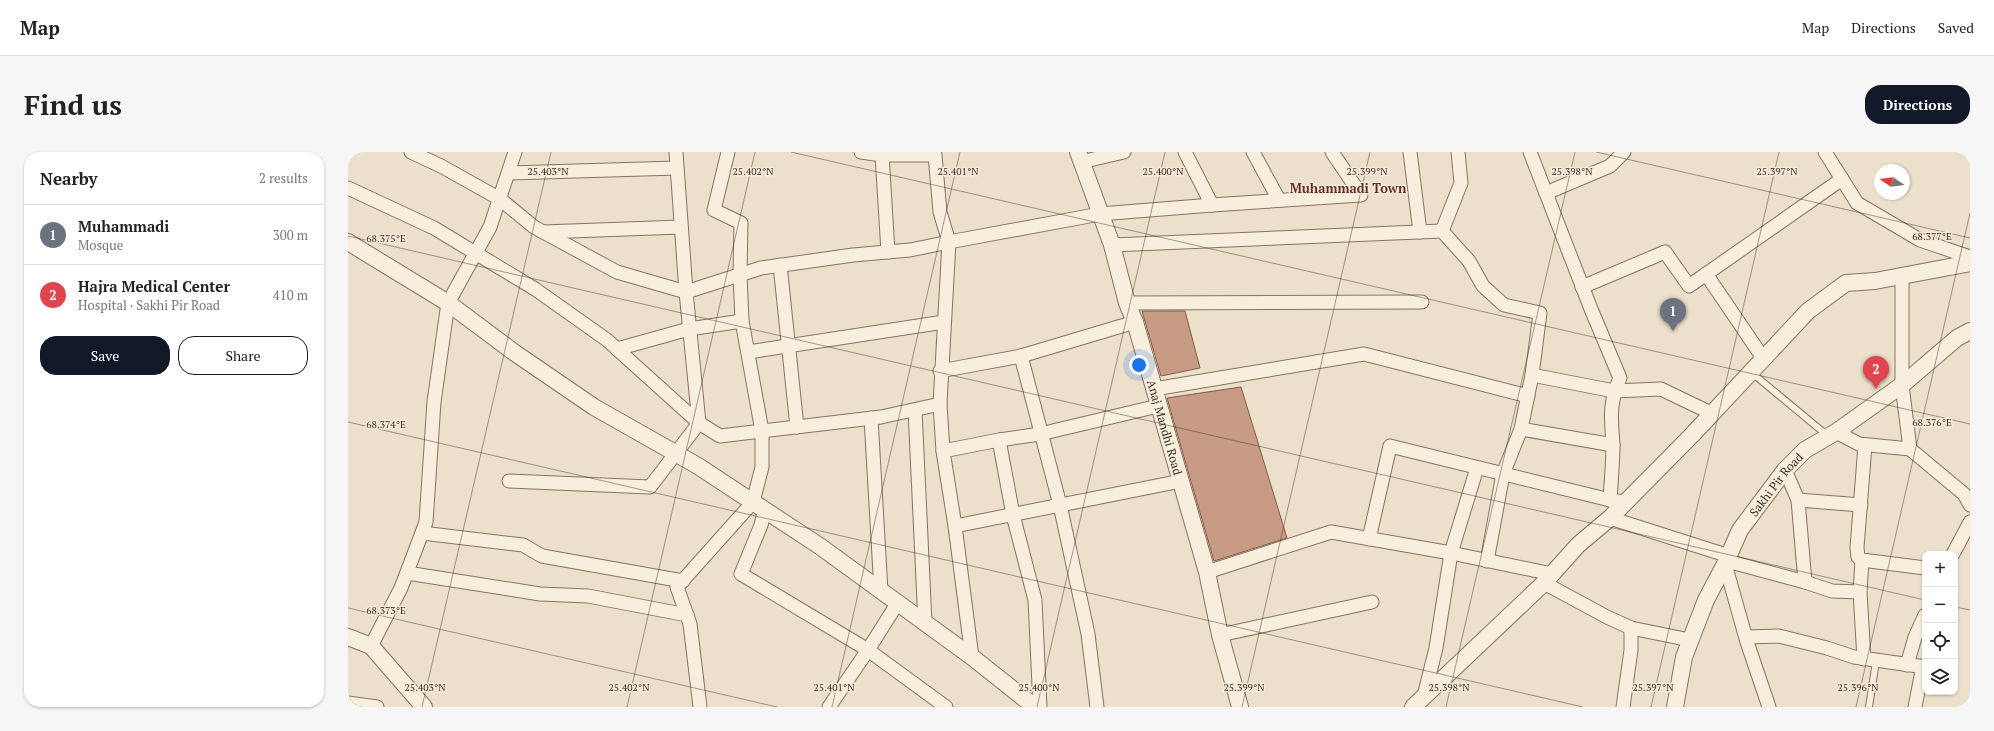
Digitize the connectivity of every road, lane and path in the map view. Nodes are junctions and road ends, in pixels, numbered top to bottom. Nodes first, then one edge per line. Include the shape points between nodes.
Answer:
1 (410, 152) edge
2 (515, 152) edge
3 (676, 152) edge
4 (728, 152) edge
5 (861, 152) edge
6 (1124, 152) edge
7 (1186, 152) edge
8 (1253, 152) edge
9 (1332, 152) edge
10 (1410, 152) edge
11 (1458, 152) edge
12 (1530, 152) edge
13 (1624, 152) edge
14 (1826, 152) edge
15 (882, 155) junction
16 (1079, 157) edge
17 (677, 168) junction
18 (509, 173) junction
19 (1842, 179) junction
20 (348, 188) edge
21 (1546, 193) junction
22 (500, 199) junction
23 (1279, 200) junction
24 (1212, 205) junction
25 (1100, 214) junction
26 (681, 227) junction
27 (1442, 231) junction
28 (543, 232) junction
29 (1420, 232) junction
30 (348, 242) edge
31 (949, 242) junction
32 (1112, 245) junction
33 (888, 252) junction
34 (475, 254) junction
35 (1970, 257) edge
36 (1970, 263) edge
37 (780, 265) junction
38 (740, 274) junction
39 (1706, 274) junction
40 (1902, 276) junction
41 (1582, 287) junction
42 (686, 292) junction
43 (1422, 302) dead end
44 (448, 303) junction
45 (1127, 303) junction
46 (742, 321) junction
47 (944, 322) junction
48 (1134, 322) junction
49 (690, 329) junction
50 (1970, 331) edge
51 (789, 346) junction
52 (617, 349) junction
53 (748, 352) junction
54 (1021, 356) junction
55 (1763, 358) junction
56 (940, 371) junction
57 (1751, 372) junction
58 (1532, 375) junction
59 (1902, 385) junction
60 (1154, 389) junction
61 (1614, 390) junction
62 (1528, 396) junction
63 (940, 404) junction
64 (1158, 406) junction
65 (915, 410) junction
66 (1713, 414) junction
67 (871, 418) junction
68 (699, 423) junction
69 (797, 427) junction
70 (1521, 429) junction
71 (762, 431) junction
72 (1040, 434) junction
73 (1832, 434) junction
74 (999, 440) junction
75 (1613, 445) junction
76 (1865, 445) junction
77 (1910, 449) junction
78 (943, 451) junction
79 (674, 454) junction
80 (1477, 468) junction
81 (1785, 470) junction
82 (1503, 474) junction
83 (510, 480) dead end
84 (1181, 482) junction
85 (1798, 500) junction
86 (1618, 501) junction
87 (1861, 504) junction
88 (1060, 505) junction
89 (1970, 505) edge
90 (759, 506) junction
91 (1013, 515) junction
92 (1610, 518) junction
93 (1970, 522) edge
94 (955, 526) junction
95 (422, 533) junction
96 (1369, 538) junction
97 (1955, 551) edge
98 (1451, 553) junction
99 (1862, 560) junction
100 (1487, 561) junction
101 (1727, 561) junction
102 (1922, 568) edge
103 (1207, 572) junction
104 (407, 573) junction
105 (1548, 578) junction
106 (683, 581) junction
107 (1805, 582) junction
108 (881, 591) junction
109 (1860, 592) junction
110 (1372, 602) dead end
111 (897, 604) junction
112 (687, 615) junction
113 (1922, 622) edge
114 (925, 623) junction
115 (1631, 628) junction
116 (1220, 636) junction
117 (348, 637) edge
118 (1746, 637) junction
119 (1690, 640) junction
120 (371, 646) junction
121 (868, 650) junction
122 (972, 657) junction
123 (1870, 660) junction
124 (1907, 665) junction
125 (1922, 667) edge
126 (1922, 676) edge
127 (1419, 702) edge
128 (353, 705) edge
129 (377, 707) edge
130 (424, 707) edge
131 (700, 707) edge
132 (829, 707) edge
133 (946, 707) edge
134 (1034, 707) edge
135 (1040, 707) edge
136 (1097, 707) edge
137 (1240, 707) edge
138 (1623, 707) edge
139 (1675, 707) edge
140 (1769, 707) edge
141 (1869, 707) edge
142 (1915, 707) edge

1 - 22 street
2 - 18 street
3 - 17 street
4 - 38 street via 714,210 741,223
5 - 15 street
6 - 16 street
7 - 24 street
8 - 23 street
9 - 23 street via 1360,195
10 - 29 street
11 - 27 street via 1461,183
12 - 21 street
13 - 21 street via 1610,166
14 - 19 street
15 - 31 street via 935,155 940,212
15 - 33 street
16 - 25 street, Anaj Mandhi Road
17 - 18 street
17 - 26 street
18 - 22 street
19 - 35 street via 1857,203 1920,240
19 - 39 street
20 - 34 street via 434,228
21 - 41 street
22 - 28 street
22 - 34 street via 490,227
23 - 24 street
24 - 25 street
25 - 31 street
25 - 32 street, Anaj Mandhi Road
26 - 28 street
26 - 42 street
27 - 29 street
27 - 58 street via 1469,261 1483,286 1504,305 1540,313
28 - 42 street via 617,272
29 - 32 street
30 - 44 street
31 - 33 street
31 - 47 street
32 - 45 street, Anaj Mandhi Road
33 - 37 street
34 - 44 street
34 - 52 street via 535,289
36 - 40 street
37 - 38 street
37 - 51 street
38 - 42 street
38 - 46 street
39 - 41 street via 1689,286 1665,252
39 - 55 street
40 - 55 street via 1846,283 1808,311
40 - 59 street
41 - 61 street via 1620,378
42 - 49 street
43 - 45 street
44 - 79 street via 594,407
44 - 95 street via 434,402 426,522
45 - 48 street, Anaj Mandhi Road
46 - 49 street
46 - 53 street
47 - 51 street
47 - 56 street
48 - 54 street
48 - 60 street, Anaj Mandhi Road
49 - 52 street
49 - 68 street
50 - 59 street, Sakhi Pir Road via 1957,338
51 - 53 street
51 - 69 street
52 - 68 street
53 - 71 street
54 - 56 street
54 - 72 street
55 - 57 street
56 - 63 street
57 - 66 street
57 - 73 lane
58 - 61 street
58 - 62 street
59 - 73 street, Sakhi Pir Road
59 - 77 street
60 - 62 street via 1364,354
60 - 64 street, Anaj Mandhi Road
61 - 66 street via 1661,389
61 - 75 street via 1610,423
62 - 70 street
63 - 65 street
63 - 78 street
64 - 72 street
64 - 84 street, Anaj Mandhi Road
65 - 67 street
65 - 114 street
66 - 86 street
67 - 69 street
67 - 108 street
68 - 71 street via 720,436
68 - 79 street
69 - 71 street
70 - 75 street
70 - 82 street
71 - 90 street
72 - 74 street
72 - 88 street
73 - 76 street
73 - 81 street, Sakhi Pir Road via 1805,450
74 - 78 street
74 - 91 street
75 - 86 street
76 - 77 street
76 - 87 street
77 - 89 street via 1964,494
78 - 94 street
79 - 83 street via 650,487
79 - 90 street via 698,466
80 - 82 street
80 - 96 street via 1390,446
80 - 98 street
81 - 85 street
81 - 101 street, Sakhi Pir Road via 1740,530
82 - 86 street
82 - 100 street
84 - 88 street
84 - 103 street, Anaj Mandhi Road
85 - 87 street
85 - 107 street
86 - 92 street
87 - 99 street via 1856,548 1858,557
88 - 91 street
88 - 136 street via 1088,634
90 - 106 street
90 - 108 street
90 - 121 street via 761,525 741,574
91 - 94 street
91 - 135 street via 1035,600
92 - 101 street
92 - 105 street via 1578,545
93 - 97 street
94 - 122 street
95 - 104 street
95 - 106 street via 523,545 542,556
96 - 98 street
96 - 103 street via 1331,532
98 - 100 street
98 - 127 street via 1436,648
99 - 102 street
99 - 109 street
100 - 105 street
101 - 107 street
101 - 118 street
101 - 119 street, Sakhi Pir Road via 1706,600
103 - 116 street, Anaj Mandhi Road
104 - 112 street via 540,594 588,596
104 - 120 street
105 - 115 street via 1607,617
105 - 127 street
106 - 112 street via 677,588
107 - 109 street via 1832,591
108 - 111 street
109 - 123 street
110 - 116 street
111 - 114 street
111 - 121 street
112 - 131 street
113 - 124 street
114 - 122 street
115 - 119 street
115 - 138 street via 1631,650
116 - 137 street, Anaj Mandhi Road
117 - 120 street
118 - 123 street via 1779,636
118 - 140 street
119 - 139 street, Sakhi Pir Road
120 - 130 street
121 - 132 street
121 - 133 street
122 - 134 street
123 - 124 street
123 - 141 lane
124 - 125 street
126 - 142 street
128 - 129 street

